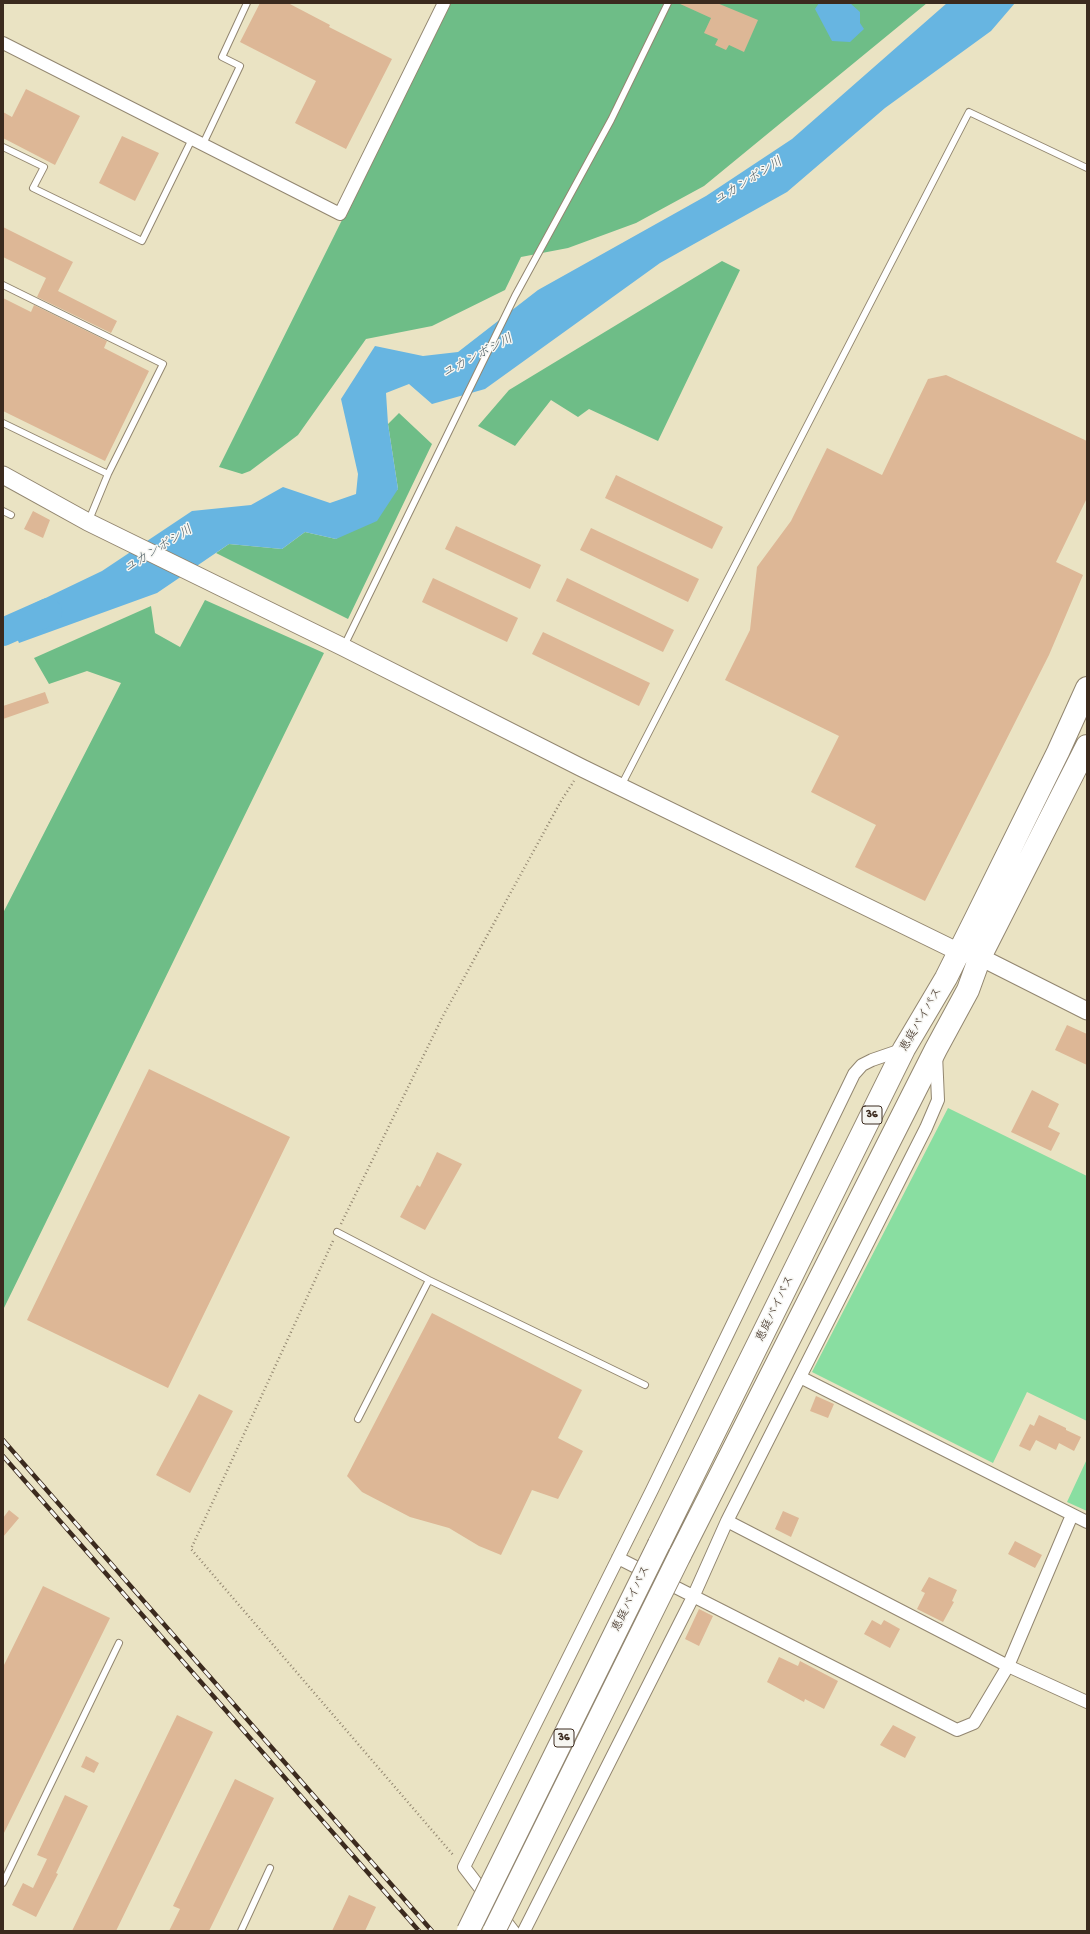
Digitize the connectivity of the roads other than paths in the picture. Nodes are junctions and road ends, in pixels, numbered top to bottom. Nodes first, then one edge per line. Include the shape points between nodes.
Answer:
1 (247, 3) edge
2 (444, 3) edge
3 (668, 3) edge
4 (3, 43) edge
5 (192, 139) junction
6 (204, 144) junction
7 (3, 147) edge
8 (1087, 168) edge
9 (3, 285) edge
10 (3, 423) edge
11 (108, 474) junction
12 (3, 475) edge
13 (3, 511) edge
14 (11, 515) dead end
15 (88, 522) junction
16 (343, 647) junction
17 (1087, 688) edge
18 (1087, 746) edge
19 (621, 786) junction
20 (959, 952) junction
21 (980, 958) junction
22 (1087, 1011) edge
23 (904, 1049) junction
24 (936, 1049) junction
25 (337, 1232) road end
26 (429, 1280) junction
27 (800, 1376) junction
28 (645, 1385) dead end
29 (358, 1419) dead end
30 (1072, 1515) junction
31 (728, 1521) junction
32 (1087, 1522) edge
33 (618, 1558) junction
34 (694, 1596) junction
35 (119, 1643) dead end
36 (1008, 1666) junction
37 (1087, 1702) edge
38 (270, 1868) dead end
39 (3, 1882) edge
40 (241, 1931) edge
41 (468, 1931) edge
42 (494, 1931) edge
43 (513, 1931) edge
44 (524, 1931) edge

1 - 6 lane via 222,57 240,66
2 - 6 street via 340,214
3 - 16 lane via 611,120 515,296
4 - 5 street
5 - 6 street
5 - 7 lane via 142,241 33,188 44,167
8 - 19 lane via 969,112
9 - 11 lane via 163,364
10 - 11 lane
11 - 15 lane
12 - 15 street
13 - 14 lane
15 - 16 street
16 - 19 street
17 - 20 highway, 恵庭バイパス / 36
18 - 21 highway, 恵庭バイパス / 36
19 - 20 street
20 - 21 street
20 - 23 highway, 恵庭バイパス / 36
21 - 22 street
21 - 24 highway, 恵庭バイパス / 36 via 968,990
23 - 33 street via 862,1065 854,1074
23 - 41 highway, 恵庭バイパス / 36, bridge
24 - 27 street via 938,1100
24 - 42 highway, 恵庭バイパス / 36, bridge via 680,1555
25 - 26 lane
26 - 28 lane
26 - 29 lane
27 - 30 street
27 - 31 street
30 - 32 street
30 - 36 street
31 - 34 street
31 - 36 street
33 - 34 street
33 - 43 street via 464,1867
34 - 36 street via 957,1730 974,1723
34 - 44 street
35 - 39 lane
36 - 37 street
38 - 40 lane

